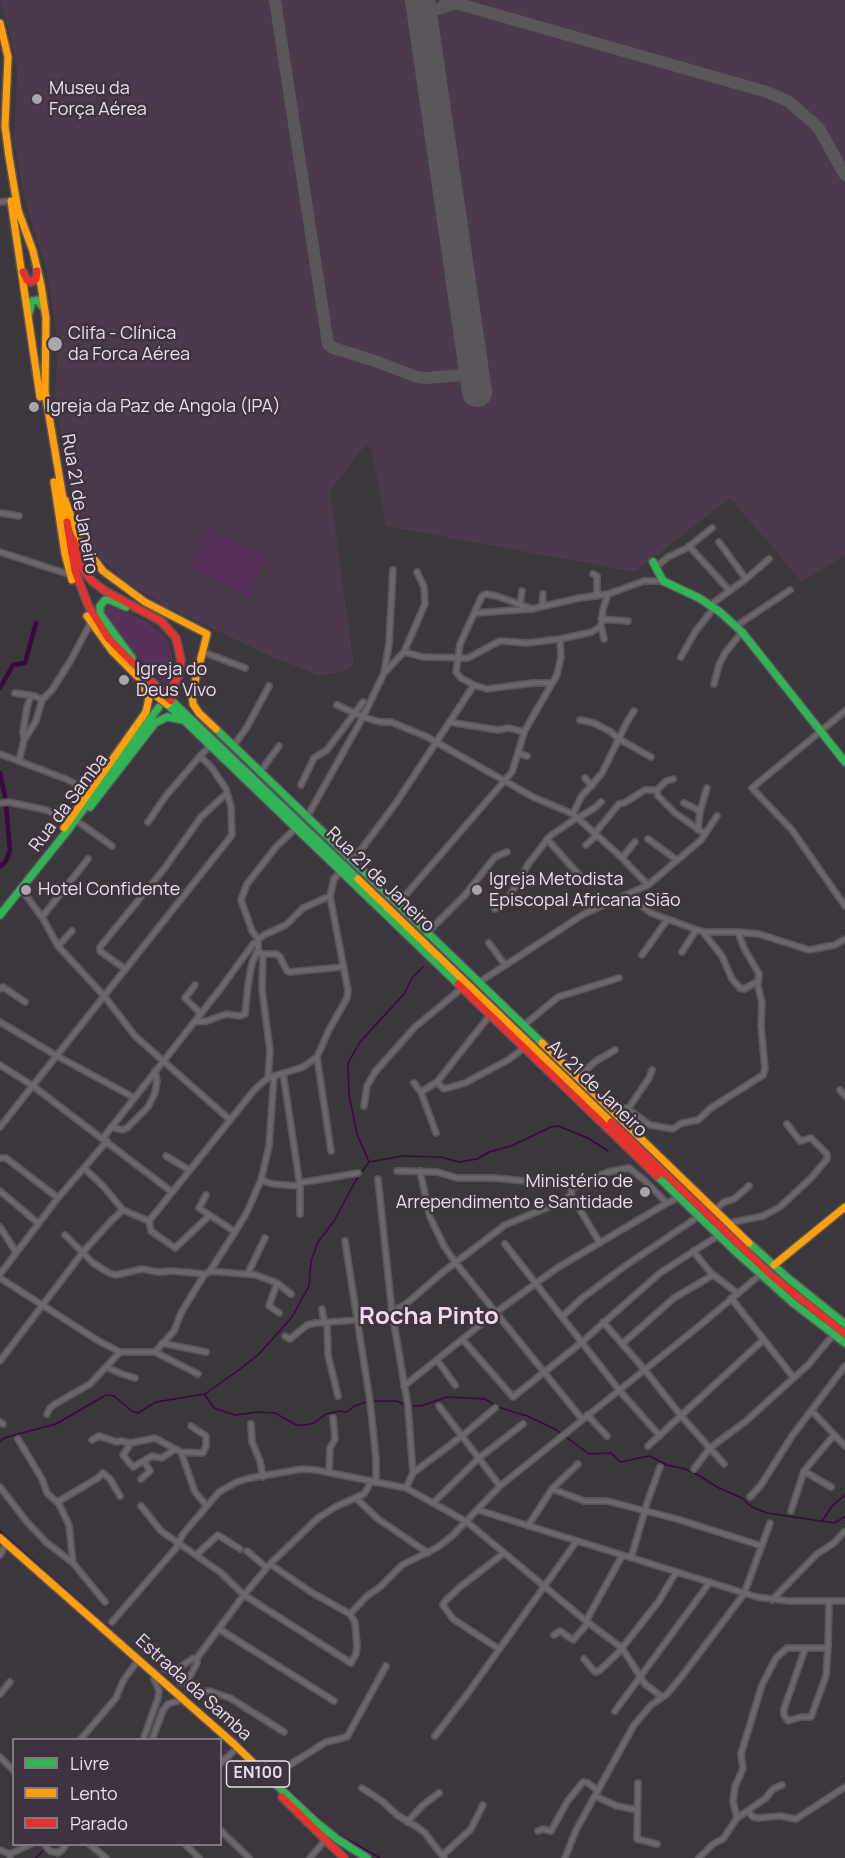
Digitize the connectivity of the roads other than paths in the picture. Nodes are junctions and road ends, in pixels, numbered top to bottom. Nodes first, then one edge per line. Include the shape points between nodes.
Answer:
1 (0, 23) edge
2 (0, 34) edge
3 (7, 51) junction
4 (0, 131) edge
5 (11, 201) junction
6 (0, 202) edge
7 (19, 259) junction
8 (36, 259) junction
9 (46, 335) junction
10 (32, 338) junction
11 (61, 493) junction
12 (0, 513) edge
13 (19, 516) dead end
14 (712, 528) dead end
15 (719, 542) dead end
16 (689, 546) junction
17 (0, 552) edge
18 (769, 559) dead end
19 (654, 564) joint
20 (393, 570) dead end
21 (103, 571) junction
22 (417, 572) dead end
23 (592, 574) dead end
24 (71, 575) junction
25 (746, 579) junction
26 (92, 581) junction
27 (663, 581) junction
28 (729, 590) junction
29 (790, 590) dead end
30 (522, 591) dead end
31 (543, 594) dead end
32 (608, 594) junction
33 (597, 596) junction
34 (520, 604) junction
35 (542, 606) junction
36 (712, 606) junction
37 (532, 609) junction
38 (475, 613) junction
39 (601, 620) junction
40 (628, 621) dead end
41 (91, 622) junction
42 (601, 626) junction
43 (739, 629) junction
44 (560, 639) junction
45 (604, 639) dead end
46 (202, 652) junction
47 (404, 652) junction
48 (681, 657) dead end
49 (456, 658) junction
50 (245, 668) dead end
51 (133, 672) junction
52 (384, 673) junction
53 (143, 674) junction
54 (551, 683) junction
55 (714, 684) dead end
56 (474, 685) junction
57 (268, 686) dead end
58 (15, 693) dead end
59 (159, 694) junction
60 (31, 696) junction
61 (42, 700) junction
62 (363, 702) dead end
63 (163, 704) junction
64 (337, 705) dead end
65 (634, 711) dead end
66 (845, 711) edge
67 (355, 713) junction
68 (363, 717) junction
69 (184, 720) junction
70 (579, 720) dead end
71 (449, 722) junction
72 (820, 730) junction
73 (524, 732) junction
74 (619, 739) junction
75 (24, 740) junction
76 (436, 742) junction
77 (210, 746) junction
78 (279, 746) dead end
79 (233, 747) junction
80 (518, 753) junction
81 (0, 754) edge
82 (200, 756) junction
83 (527, 756) dead end
84 (651, 757) dead end
85 (19, 761) junction
86 (845, 762) edge
87 (260, 772) junction
88 (585, 778) dead end
89 (506, 780) junction
90 (673, 780) dead end
91 (301, 785) dead end
92 (592, 786) junction
93 (707, 788) dead end
94 (657, 790) junction
95 (89, 791) junction
96 (227, 793) junction
97 (601, 802) dead end
98 (0, 803) edge
99 (684, 803) dead end
100 (700, 811) junction
101 (576, 816) junction
102 (717, 816) dead end
103 (307, 818) junction
104 (73, 821) junction
105 (148, 822) dead end
106 (296, 828) junction
107 (66, 829) junction
108 (698, 830) junction
109 (596, 834) junction
110 (705, 834) junction
111 (547, 839) junction
112 (648, 839) dead end
113 (635, 842) dead end
114 (586, 845) dead end
115 (112, 846) dead end
116 (507, 852) dead end
117 (622, 858) junction
118 (88, 860) dead end
119 (677, 860) junction
120 (352, 862) junction
121 (341, 871) junction
122 (580, 876) dead end
123 (648, 885) junction
124 (21, 889) junction
125 (630, 893) junction
126 (330, 896) junction
127 (397, 905) junction
128 (845, 906) edge
129 (0, 909) edge
130 (495, 909) dead end
131 (0, 915) edge
132 (42, 917) junction
133 (667, 920) junction
134 (696, 930) junction
135 (72, 931) dead end
136 (703, 932) junction
137 (738, 932) junction
138 (426, 933) junction
139 (258, 939) junction
140 (845, 939) edge
141 (489, 943) dead end
142 (58, 946) junction
143 (260, 952) junction
144 (682, 952) dead end
145 (642, 955) dead end
146 (439, 957) joint
147 (505, 965) junction
148 (342, 967) junction
149 (125, 969) junction
150 (619, 978) dead end
151 (758, 981) junction
152 (478, 983) junction
153 (195, 985) dead end
154 (462, 988) junction
155 (0, 989) edge
156 (105, 997) junction
157 (25, 1002) dead end
158 (201, 1014) junction
159 (490, 1015) junction
160 (0, 1022) edge
161 (195, 1022) junction
162 (523, 1026) junction
163 (524, 1048) junction
164 (615, 1050) dead end
165 (57, 1056) junction
166 (317, 1058) junction
167 (163, 1062) junction
168 (0, 1065) edge
169 (652, 1070) dead end
170 (154, 1071) junction
171 (283, 1073) junction
172 (271, 1077) junction
173 (578, 1078) junction
174 (437, 1082) junction
175 (414, 1083) dead end
176 (33, 1086) junction
177 (840, 1090) dead end
178 (421, 1092) junction
179 (845, 1096) edge
180 (133, 1097) junction
181 (605, 1105) junction
182 (364, 1106) dead end
183 (628, 1109) junction
184 (229, 1119) junction
185 (787, 1124) dead end
186 (0, 1127) edge
187 (111, 1127) junction
188 (436, 1133) dead end
189 (105, 1140) junction
190 (332, 1151) dead end
191 (166, 1156) dead end
192 (0, 1158) edge
193 (84, 1168) junction
194 (189, 1170) junction
195 (397, 1171) dead end
196 (420, 1171) junction
197 (358, 1173) dead end
198 (378, 1179) dead end
199 (261, 1180) junction
200 (300, 1184) junction
201 (749, 1186) dead end
202 (572, 1188) junction
203 (0, 1191) edge
204 (172, 1192) junction
205 (571, 1195) junction
206 (206, 1196) dead end
207 (680, 1197) junction
208 (58, 1198) junction
209 (667, 1203) junction
210 (845, 1207) edge
211 (123, 1210) junction
212 (715, 1210) junction
213 (300, 1214) dead end
214 (209, 1216) junction
215 (699, 1216) junction
216 (149, 1221) junction
217 (38, 1223) junction
218 (729, 1223) junction
219 (0, 1227) edge
220 (235, 1232) junction
221 (719, 1235) junction
222 (65, 1236) dead end
223 (264, 1238) dead end
224 (345, 1241) dead end
225 (600, 1243) junction
226 (505, 1244) dead end
227 (693, 1251) junction
228 (15, 1252) junction
229 (83, 1252) junction
230 (455, 1262) junction
231 (774, 1265) junction
232 (208, 1272) junction
233 (248, 1273) junction
234 (761, 1274) junction
235 (713, 1275) junction
236 (0, 1276) edge
237 (277, 1283) junction
238 (536, 1284) junction
239 (737, 1293) junction
240 (291, 1294) dead end
241 (731, 1298) junction
242 (44, 1304) junction
243 (322, 1309) dead end
244 (279, 1312) dead end
245 (392, 1312) junction
246 (495, 1313) junction
247 (562, 1317) junction
248 (357, 1320) junction
249 (326, 1322) junction
250 (603, 1322) junction
251 (845, 1324) edge
252 (834, 1334) junction
253 (845, 1334) edge
254 (285, 1336) dead end
255 (463, 1340) junction
256 (762, 1341) junction
257 (162, 1342) junction
258 (582, 1342) junction
259 (845, 1343) edge
260 (622, 1344) junction
261 (120, 1352) junction
262 (155, 1352) junction
263 (206, 1352) dead end
264 (438, 1360) junction
265 (0, 1361) edge
266 (845, 1366) edge
267 (106, 1367) junction
268 (644, 1369) junction
269 (544, 1372) junction
270 (198, 1374) dead end
271 (135, 1378) dead end
272 (794, 1378) junction
273 (455, 1385) dead end
274 (404, 1386) junction
275 (619, 1390) junction
276 (338, 1396) dead end
277 (439, 1406) dead end
278 (495, 1408) dead end
279 (812, 1411) junction
280 (47, 1414) dead end
281 (587, 1415) junction
282 (682, 1417) junction
283 (333, 1418) dead end
284 (582, 1419) junction
285 (251, 1424) dead end
286 (524, 1424) dead end
287 (191, 1426) dead end
288 (834, 1435) junction
289 (462, 1436) junction
290 (607, 1436) dead end
291 (660, 1436) junction
292 (18, 1439) dead end
293 (92, 1440) dead end
294 (131, 1443) junction
295 (648, 1446) dead end
296 (845, 1446) edge
297 (710, 1448) junction
298 (175, 1449) junction
299 (181, 1452) junction
300 (479, 1458) junction
301 (144, 1461) junction
302 (578, 1464) dead end
303 (724, 1464) dead end
304 (660, 1467) dead end
305 (694, 1469) dead end
306 (804, 1471) junction
307 (329, 1472) junction
308 (413, 1473) junction
309 (263, 1476) junction
310 (141, 1479) dead end
311 (374, 1482) junction
312 (500, 1486) junction
313 (0, 1487) edge
314 (831, 1487) dead end
315 (406, 1488) junction
316 (552, 1489) junction
317 (120, 1496) dead end
318 (750, 1497) dead end
319 (356, 1498) junction
320 (434, 1502) junction
321 (59, 1504) junction
322 (141, 1506) dead end
323 (207, 1506) junction
324 (478, 1510) junction
325 (645, 1511) junction
326 (791, 1511) dead end
327 (467, 1522) junction
328 (770, 1523) dead end
329 (528, 1526) junction
330 (845, 1531) edge
331 (0, 1538) edge
332 (576, 1542) junction
333 (178, 1543) junction
334 (762, 1546) junction
335 (1, 1549) edge
336 (240, 1549) dead end
337 (247, 1551) dead end
338 (428, 1553) junction
339 (504, 1553) junction
340 (196, 1555) junction
341 (622, 1556) junction
342 (631, 1558) junction
343 (73, 1563) junction
344 (268, 1566) junction
345 (676, 1572) junction
346 (710, 1582) junction
347 (544, 1586) junction
348 (744, 1594) junction
349 (244, 1595) junction
350 (772, 1600) junction
351 (845, 1601) edge
352 (105, 1602) dead end
353 (829, 1602) junction
354 (350, 1614) junction
355 (112, 1622) dead end
356 (587, 1622) junction
357 (219, 1629) junction
358 (554, 1635) dead end
359 (622, 1648) junction
360 (828, 1648) junction
361 (499, 1649) junction
362 (805, 1649) junction
363 (197, 1658) junction
364 (584, 1659) dead end
365 (136, 1663) junction
366 (386, 1666) dead end
367 (165, 1669) dead end
368 (640, 1677) junction
369 (154, 1679) junction
370 (10, 1682) dead end
371 (188, 1689) dead end
372 (193, 1693) dead end
373 (0, 1694) edge
374 (662, 1696) junction
375 (178, 1701) junction
376 (334, 1701) dead end
377 (615, 1711) dead end
378 (284, 1732) dead end
379 (435, 1736) dead end
380 (82, 1738) edge
381 (144, 1738) edge
382 (153, 1738) edge
383 (220, 1738) edge
384 (222, 1740) edge
385 (234, 1750) junction
386 (0, 1757) edge
387 (222, 1762) edge
388 (12, 1769) edge
389 (280, 1771) dead end
390 (638, 1783) dead end
391 (782, 1785) dead end
392 (845, 1787) edge
393 (362, 1788) dead end
394 (598, 1791) junction
395 (439, 1792) dead end
396 (595, 1796) junction
397 (483, 1805) dead end
398 (637, 1810) junction
399 (748, 1811) junction
400 (737, 1818) junction
401 (407, 1822) junction
402 (538, 1831) dead end
403 (222, 1832) edge
404 (326, 1839) junction
405 (657, 1844) dead end
406 (29, 1846) edge
407 (45, 1846) edge
408 (65, 1846) edge
409 (90, 1846) edge
410 (186, 1846) edge
411 (0, 1850) edge
412 (10, 1856) edge
413 (443, 1857) edge
414 (106, 1858) edge
415 (199, 1858) edge
416 (249, 1858) edge
417 (310, 1858) edge
418 (344, 1858) edge
419 (367, 1858) edge
420 (565, 1858) edge
421 (699, 1858) edge

1 - 3 main road, Rua 21 de Janeiro
2 - 3 main road
3 - 8 main road, Rua 21 de Janeiro via 7,147 18,210
4 - 5 main road, Rua 21 de Janeiro
5 - 6 street
5 - 7 main road, Rua 21 de Janeiro
7 - 8 main road via 25,277 31,282 37,276
7 - 10 main road, Rua 21 de Janeiro
8 - 9 main road, Rua 21 de Janeiro
9 - 10 main road via 42,305 35,299 29,307
9 - 11 main road, Rua 21 de Janeiro via 45,392
10 - 24 main road, Rua 21 de Janeiro
11 - 21 main road via 80,541
11 - 26 main road via 78,561
11 - 53 main road, Rua 21 de Janeiro via 72,559 88,605 108,638
12 - 13 street
14 - 16 street
15 - 25 street
16 - 19 street
16 - 28 street
17 - 24 street
18 - 25 street
19 - 27 main road
20 - 52 street
21 - 26 main road via 95,571
21 - 46 main road, Rua 21 de Janeiro via 145,602 207,634
22 - 47 street via 424,587 425,604
23 - 33 street via 597,576
24 - 41 main road
25 - 28 street
26 - 53 main road via 155,616 179,644 179,675 171,687 178,657 168,633 143,615 105,600 100,606 102,618
27 - 32 street via 644,581
27 - 36 main road
28 - 36 street
29 - 43 street
30 - 34 street
31 - 35 street
32 - 33 street
32 - 39 street
33 - 35 street
34 - 37 street
34 - 38 street via 483,595
35 - 37 street
36 - 43 main road
36 - 48 street
37 - 38 street
38 - 49 street
39 - 40 street
39 - 42 street
41 - 51 main road
41 - 61 street via 72,660
42 - 44 street
42 - 45 street
43 - 55 street via 722,659
43 - 72 main road
44 - 49 street via 500,641 472,658
44 - 54 street via 560,663
46 - 50 street
46 - 79 main road, Rua 21 de Janeiro via 193,705
47 - 49 street via 417,657
47 - 52 street
49 - 56 street via 458,676
51 - 59 main road
51 - 95 main road via 148,693 148,707
52 - 68 street
53 - 59 main road, Rua 21 de Janeiro
54 - 56 street via 487,689
54 - 73 street
56 - 71 street
57 - 79 street
58 - 60 street
59 - 63 main road, Rua 21 de Janeiro, bridge
60 - 61 street
60 - 75 street
61 - 75 street via 36,721
62 - 67 street
63 - 69 main road, Rua 21 de Janeiro
63 - 107 main road, Rua da Samba
63 - 146 main road, Rua 21 de Janeiro
64 - 67 street
65 - 74 street
66 - 72 street
67 - 68 street
67 - 91 street via 327,750 314,758
68 - 76 street via 391,722
68 - 103 street
69 - 77 main road, Rua 21 de Janeiro
69 - 104 main road via 167,717 155,723 97,800
70 - 74 street via 605,729
71 - 73 street
71 - 76 street
72 - 86 main road
72 - 128 street via 752,788 792,830
73 - 80 street
74 - 84 street
74 - 92 street
75 - 85 street
76 - 89 street
76 - 120 street
77 - 82 street
77 - 106 main road, Rua 21 de Janeiro
78 - 87 street
79 - 87 main road, Rua 21 de Janeiro
80 - 83 street
80 - 89 street
81 - 85 street
82 - 96 street
82 - 105 street
85 - 95 street
87 - 103 main road, Rua 21 de Janeiro
88 - 92 street
89 - 101 street
89 - 127 street
90 - 94 street
92 - 101 street via 582,797
93 - 100 street
94 - 108 street via 665,804
94 - 109 street via 645,790 619,804
95 - 104 main road
96 - 149 street via 232,812 229,840
96 - 149 street via 201,817 164,870 100,947 100,951
97 - 101 street
98 - 104 street via 46,810
99 - 100 street
100 - 108 street
101 - 109 street
101 - 111 street
102 - 110 street
103 - 120 main road, Rua 21 de Janeiro
104 - 107 main road
104 - 115 street
106 - 121 main road, Rua 21 de Janeiro
106 - 139 street via 264,862 243,893 242,902
107 - 124 main road, Rua da Samba
107 - 129 main road, Rua da Samba
108 - 110 street
109 - 114 street
109 - 117 street
110 - 119 street
111 - 122 street
111 - 130 street via 510,895
112 - 119 street
113 - 117 street
116 - 138 street via 495,857 465,896
117 - 123 street
118 - 132 street
119 - 123 street
120 - 127 main road, Rua 21 de Janeiro
121 - 126 street via 334,879
121 - 154 main road, Rua 21 de Janeiro
123 - 125 street
124 - 131 main road, Rua da Samba
124 - 132 street
125 - 133 street via 642,906
125 - 147 street via 584,914
126 - 139 street via 303,908 286,925
126 - 148 street
127 - 138 main road, Rua 21 de Janeiro
132 - 142 street
133 - 134 street
133 - 145 street
134 - 136 street
134 - 144 street
135 - 142 street
136 - 137 street
136 - 151 street via 738,986 744,989
137 - 140 street via 769,936 808,950
137 - 151 street via 759,974
138 - 152 main road, Rua 21 de Janeiro
139 - 143 street
139 - 158 street
141 - 147 street
142 - 156 street
143 - 148 street via 276,954 290,972
143 - 161 street via 252,963 245,1014 226,1014
143 - 172 street
146 - 253 main road, Av 21 de Janeiro via 772,1276
147 - 152 street
148 - 166 street via 347,998
149 - 156 street
150 - 162 street via 558,997
151 - 183 street via 763,1075 698,1120 673,1129 648,1125
152 - 162 main road, Rua 21 de Janeiro
153 - 158 street via 185,998
154 - 159 main road, Rua 21 de Janeiro
154 - 182 street via 415,1027 375,1072 367,1086
155 - 157 street via 3,987
156 - 165 street
156 - 167 street via 135,1036
158 - 161 street
159 - 163 main road, Rua 21 de Janeiro
159 - 174 street
160 - 165 street
161 - 167 street
162 - 173 main road, Rua 21 de Janeiro
163 - 174 street via 465,1083 444,1089
163 - 207 main road, Rua 21 de Janeiro
164 - 173 street
165 - 176 street
165 - 180 street
166 - 171 street
166 - 190 street
167 - 170 street
167 - 184 street
168 - 176 street
169 - 183 street
170 - 180 street
170 - 187 street via 155,1093 148,1107 127,1128
171 - 172 street
171 - 200 street
172 - 184 street
172 - 199 street via 269,1146
173 - 181 main road, Rua 21 de Janeiro
174 - 178 street
175 - 178 street
176 - 186 street
176 - 189 street
177 - 179 street
178 - 188 street
180 - 187 street
181 - 183 street
181 - 212 main road, Rua 21 de Janeiro
184 - 194 street
185 - 218 street via 800,1141 811,1138 827,1154 827,1159 780,1207 763,1216
187 - 189 street
189 - 193 street
189 - 204 street
191 - 194 street
192 - 208 street via 6,1158
193 - 208 street
193 - 211 street
194 - 204 street
195 - 196 street
196 - 202 street
196 - 230 street via 430,1217
197 - 200 street
198 - 245 street
199 - 200 street
199 - 220 street
200 - 213 street
201 - 212 street
202 - 205 street
202 - 209 street via 627,1168
203 - 217 street
204 - 216 street
205 - 225 street
205 - 230 street via 505,1225
206 - 214 street via 198,1207
207 - 209 street
207 - 215 main road, Rua 21 de Janeiro
208 - 217 street
209 - 225 street
210 - 231 main road
211 - 216 street
211 - 229 street
212 - 218 main road, Rua 21 de Janeiro
214 - 216 street via 175,1248 151,1231
214 - 220 street
215 - 221 main road, Rua 21 de Janeiro
215 - 247 street via 625,1266
217 - 228 street
218 - 231 main road, Rua 21 de Janeiro
219 - 228 street
220 - 232 street
221 - 227 street
221 - 234 main road, Rua 21 de Janeiro
222 - 229 street
223 - 233 street
224 - 248 street
225 - 238 street
226 - 238 street
227 - 235 street
227 - 250 street
228 - 236 street
229 - 232 street via 109,1274 142,1269
229 - 242 street
230 - 245 street
230 - 246 street
231 - 251 main road, Rua 21 de Janeiro
232 - 233 street
232 - 257 street via 174,1331
233 - 237 street
234 - 239 street
234 - 252 main road, Rua 21 de Janeiro
235 - 239 street
235 - 260 street via 674,1298
236 - 242 street
237 - 240 street
237 - 244 street via 269,1306
238 - 246 street
238 - 247 street
239 - 241 street
241 - 256 street
241 - 268 street
242 - 261 street
242 - 265 street
243 - 249 street
245 - 248 street
245 - 274 street
246 - 255 street
246 - 269 street
247 - 258 street
248 - 249 street
248 - 311 street via 370,1401 376,1459
249 - 254 street via 307,1325 290,1339
249 - 276 street via 328,1355
250 - 258 street
250 - 260 street
252 - 259 main road, Rua 21 de Janeiro
252 - 272 street
255 - 264 street
255 - 269 street via 513,1397
256 - 272 street
256 - 282 street
257 - 262 street
257 - 263 street
258 - 269 street
258 - 275 street
260 - 268 street
261 - 262 street
261 - 267 street
262 - 270 street
264 - 273 street
264 - 274 street
266 - 279 street
267 - 271 street
267 - 280 street via 86,1387 55,1404
268 - 275 street
268 - 282 street
269 - 284 street
272 - 297 street
274 - 308 street
275 - 281 street
275 - 291 street
277 - 289 street
278 - 289 street
279 - 288 street
279 - 318 street
281 - 284 street
281 - 290 street
282 - 291 street
282 - 297 street
283 - 307 street
284 - 312 street
285 - 309 street
286 - 300 street
287 - 299 street via 206,1436 205,1450 200,1454
288 - 296 street
288 - 306 street
289 - 300 street
289 - 308 street
291 - 295 street
292 - 321 street via 47,1493
293 - 294 street via 99,1436
294 - 298 street via 155,1438
294 - 301 street via 123,1455 133,1467
297 - 303 street
297 - 305 street
298 - 299 street
298 - 301 street via 162,1458 152,1456
299 - 323 street via 195,1492
300 - 312 street
300 - 320 street
301 - 310 street via 150,1471
302 - 316 street
304 - 325 street
306 - 314 street
306 - 326 street
307 - 309 street via 302,1469
307 - 311 street
308 - 315 street
309 - 323 street via 228,1486
311 - 315 street
311 - 319 street
312 - 324 street
313 - 343 street via 35,1531
315 - 320 street
316 - 325 street via 584,1501 607,1501
316 - 329 street
317 - 321 street via 112,1478 103,1473
319 - 338 street via 378,1519
319 - 344 street via 318,1518
320 - 327 street
321 - 343 street via 69,1525
322 - 333 street via 161,1531
323 - 333 street
324 - 327 street
324 - 329 street
325 - 334 street
325 - 342 street
327 - 338 street
327 - 339 street
328 - 334 street
329 - 332 street
330 - 350 street
331 - 419 main road, Estrada da Samba / EN100 via 234,1744 316,1822
332 - 341 street
332 - 347 street
333 - 340 street
333 - 355 street
334 - 348 street
335 - 365 main road, Estrada da Samba / EN100
336 - 340 street via 218,1535
337 - 344 street
338 - 354 street via 402,1565
339 - 347 street
339 - 361 street via 443,1605 453,1619
340 - 349 street
341 - 342 street
341 - 356 street
342 - 345 street
343 - 352 street
344 - 349 street
344 - 354 street
345 - 346 street
345 - 359 street
346 - 348 street
346 - 368 street
347 - 356 street
347 - 361 street
348 - 350 street
348 - 374 street
349 - 354 street via 351,1663 357,1646 355,1622
349 - 357 street
350 - 353 street
351 - 353 street
353 - 360 street
356 - 358 street via 573,1640 560,1632
356 - 359 street
357 - 363 street
357 - 376 street
359 - 364 street via 597,1672
359 - 368 street
360 - 362 street
360 - 362 street via 826,1676 811,1717 788,1721 784,1709
361 - 379 street
362 - 400 street via 793,1647 783,1651 762,1685 741,1754 743,1769 733,1802
363 - 367 street via 175,1671
363 - 371 street
365 - 369 main road, Estrada da Samba / EN100
365 - 380 street via 116,1698
366 - 389 street via 347,1737 326,1742
368 - 374 street
368 - 377 street
369 - 375 main road, Estrada da Samba / EN100
369 - 381 street via 158,1698
370 - 373 street
372 - 378 street via 209,1691 230,1698
374 - 394 street via 634,1725
375 - 382 street via 165,1706
375 - 383 main road, Estrada da Samba / EN100
384 - 385 main road, Estrada da Samba / EN100
385 - 387 street
385 - 404 main road, Estrada da Samba / EN100
386 - 388 street
390 - 398 street
391 - 399 street
392 - 399 street via 796,1819 758,1818
393 - 401 street
394 - 396 street
394 - 402 street via 583,1782 551,1831
395 - 401 street
396 - 398 street
396 - 420 street
397 - 413 street via 471,1829
398 - 405 street via 638,1840
399 - 400 street
400 - 421 street via 723,1839
401 - 413 street via 425,1833
403 - 416 street
404 - 417 street
404 - 418 main road, Estrada da Samba / EN100
406 - 412 street
407 - 408 street via 58,1852
409 - 414 street
410 - 415 street
411 - 412 street

